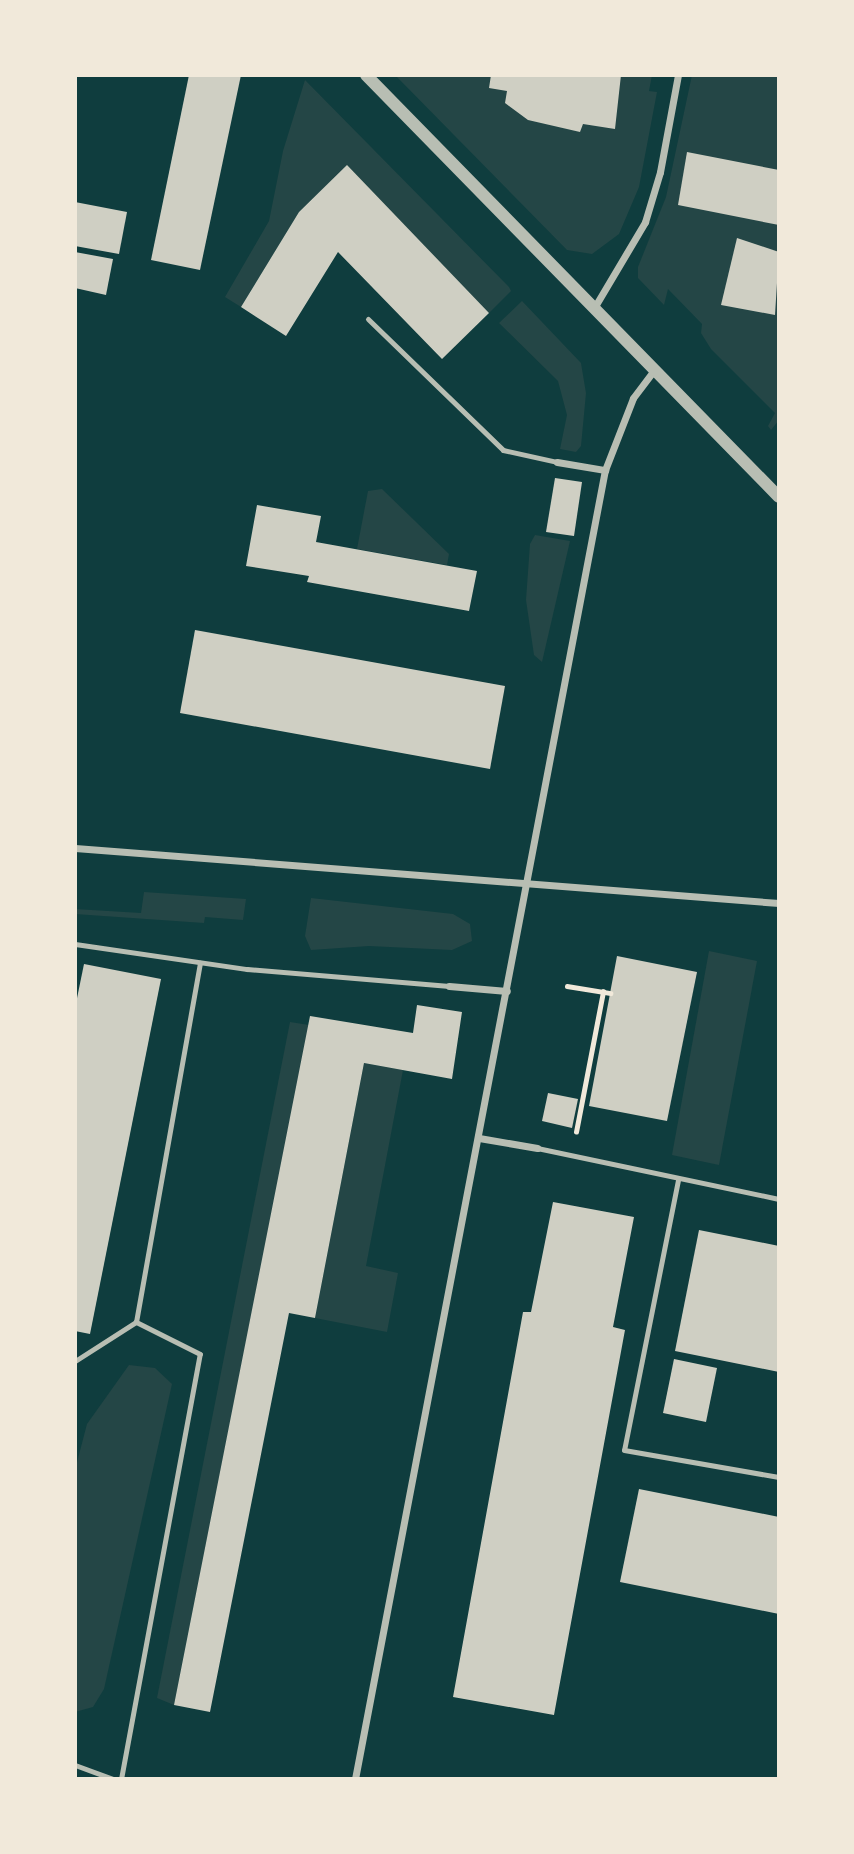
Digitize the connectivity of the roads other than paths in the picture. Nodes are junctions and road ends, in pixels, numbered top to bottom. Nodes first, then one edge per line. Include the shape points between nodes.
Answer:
1 (366, 75) edge
2 (678, 75) edge
3 (594, 308) junction
4 (368, 319) dead end
5 (654, 370) junction
6 (557, 462) joint
7 (605, 470) junction
8 (779, 497) edge
9 (75, 848) edge
10 (527, 886) junction
11 (779, 904) edge
12 (75, 944) edge
13 (200, 962) junction
14 (449, 986) joint
15 (507, 991) junction
16 (479, 1138) junction
17 (537, 1148) joint
18 (678, 1180) junction
19 (779, 1199) edge
20 (136, 1322) junction
21 (75, 1361) edge
22 (779, 1477) edge
23 (75, 1765) edge
24 (113, 1779) edge
25 (121, 1779) edge
26 (355, 1779) edge

1 - 3 street
2 - 3 street via 660,172 645,222
3 - 5 street
4 - 6 lane via 503,450
5 - 7 street via 633,398
5 - 8 street
6 - 7 street
7 - 10 street
9 - 10 street
10 - 11 street
10 - 15 street
12 - 13 lane
13 - 14 lane
13 - 20 lane
14 - 15 street
15 - 16 street
16 - 17 street
16 - 26 street
17 - 18 lane
18 - 19 lane
18 - 22 lane via 624,1450
20 - 21 lane
20 - 25 lane via 200,1354
23 - 24 lane

